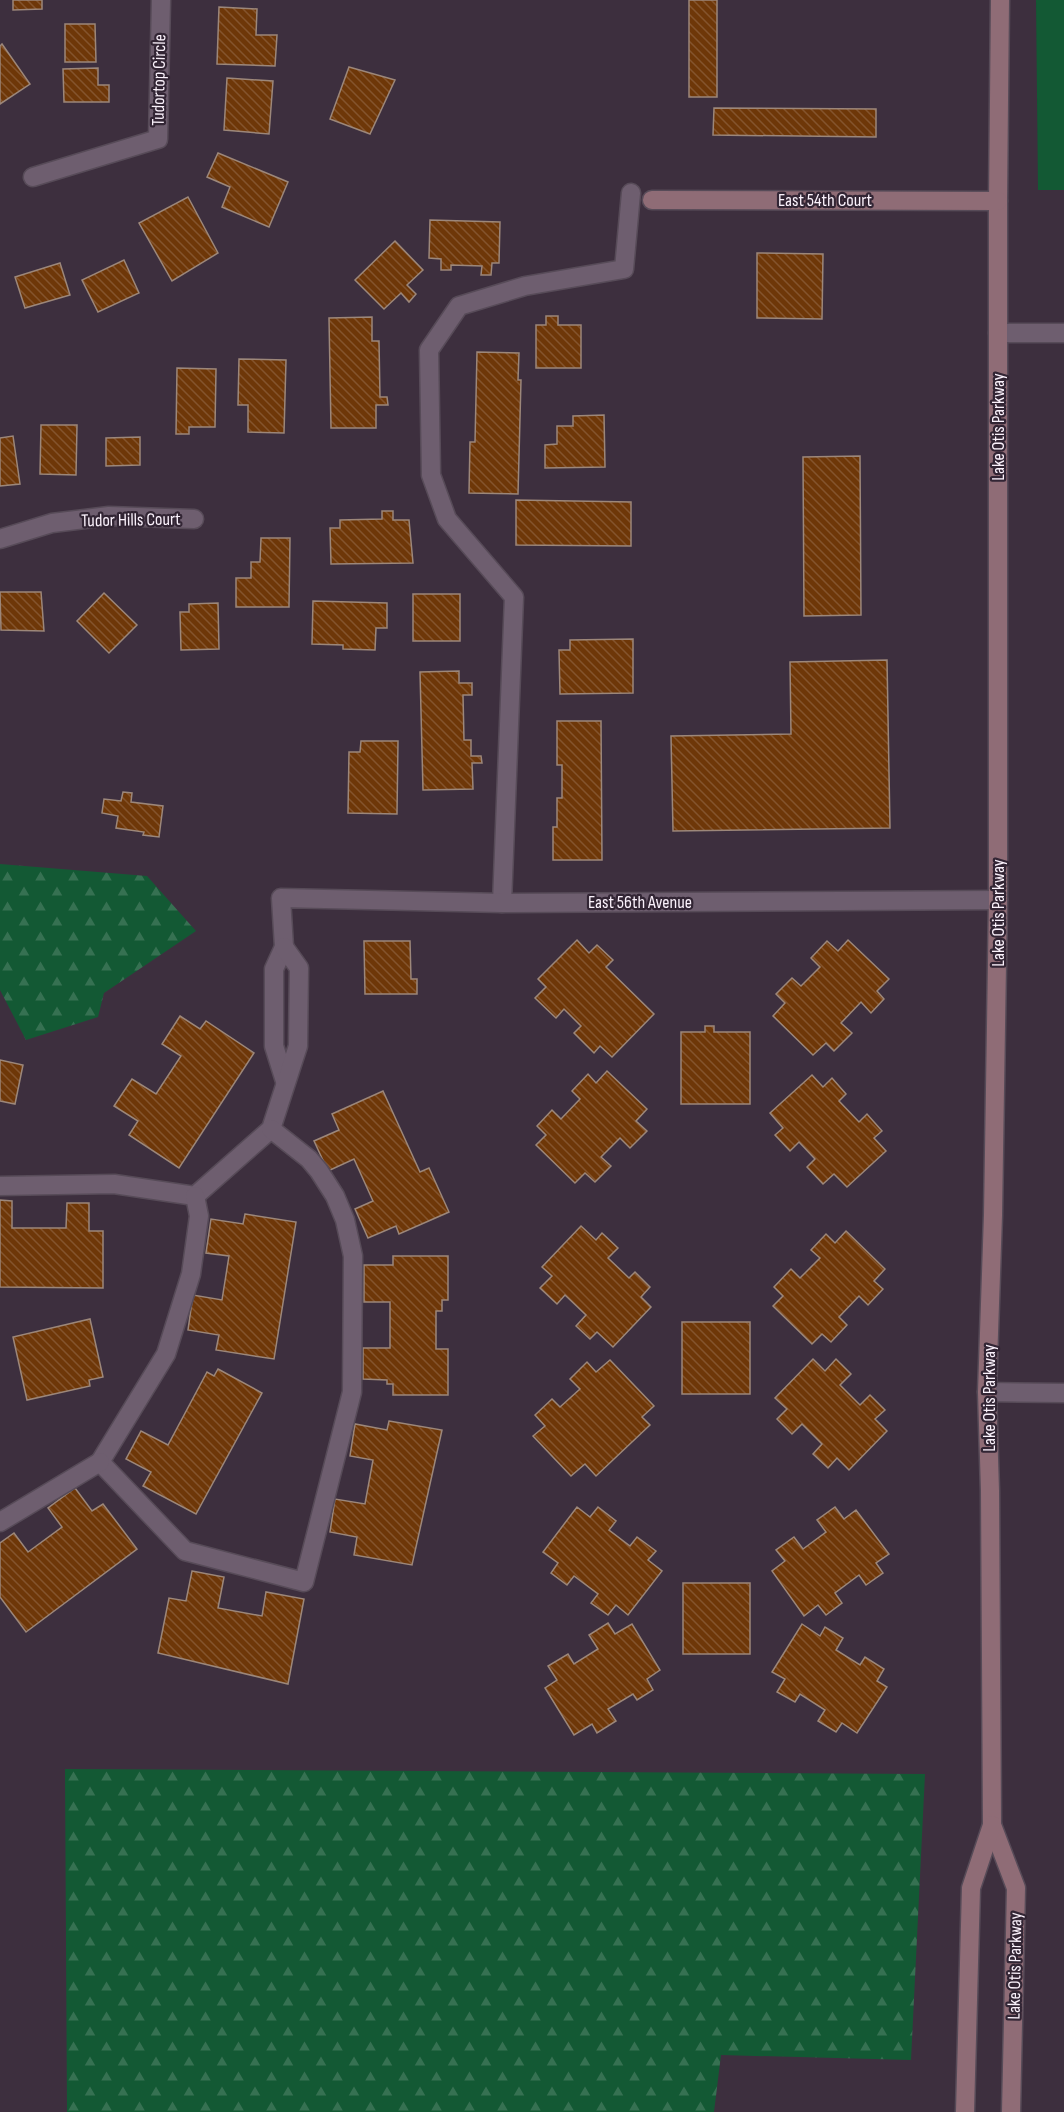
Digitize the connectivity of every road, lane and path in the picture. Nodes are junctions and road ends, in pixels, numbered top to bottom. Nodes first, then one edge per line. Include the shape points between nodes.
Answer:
1 (161, 0) edge
2 (1000, 0) edge
3 (33, 177) dead end
4 (632, 193) dead end
5 (652, 200) dead end
6 (998, 201) junction
7 (998, 333) junction
8 (1064, 333) edge
9 (194, 519) dead end
10 (0, 539) edge
11 (998, 900) junction
12 (502, 903) junction
13 (284, 947) junction
14 (285, 1081) junction
15 (271, 1130) junction
16 (0, 1186) edge
17 (195, 1196) junction
18 (987, 1392) junction
19 (1064, 1394) edge
20 (100, 1462) junction
21 (0, 1522) edge
22 (992, 1825) junction
23 (965, 2112) edge
24 (1011, 2112) edge

1 - 3 street, Tudortop Circle via 158,139
2 - 6 main road, Lake Otis Parkway
4 - 12 street via 624,269 525,286 459,306 429,350 431,475 447,519 514,597
5 - 6 main road, East 54th Court
6 - 7 main road, Lake Otis Parkway
7 - 8 street
7 - 11 main road, Lake Otis Parkway
9 - 10 street, Tudor Hills Court via 109,516 52,523
11 - 12 street, East 56th Avenue
11 - 18 main road, Lake Otis Parkway
12 - 13 street, East 56th Avenue via 281,898
13 - 14 street via 274,969 274,1046
13 - 14 street via 299,968 298,1046
14 - 15 street
15 - 17 street
15 - 20 street via 319,1171 345,1220 353,1256 352,1392 304,1582 185,1551
16 - 17 street via 114,1184
17 - 20 street via 199,1216 191,1274 166,1354
18 - 19 street
18 - 22 main road, Lake Otis Parkway
20 - 21 street
22 - 23 main road, Lake Otis Parkway via 971,1888
22 - 24 main road, Lake Otis Parkway via 1016,1888

